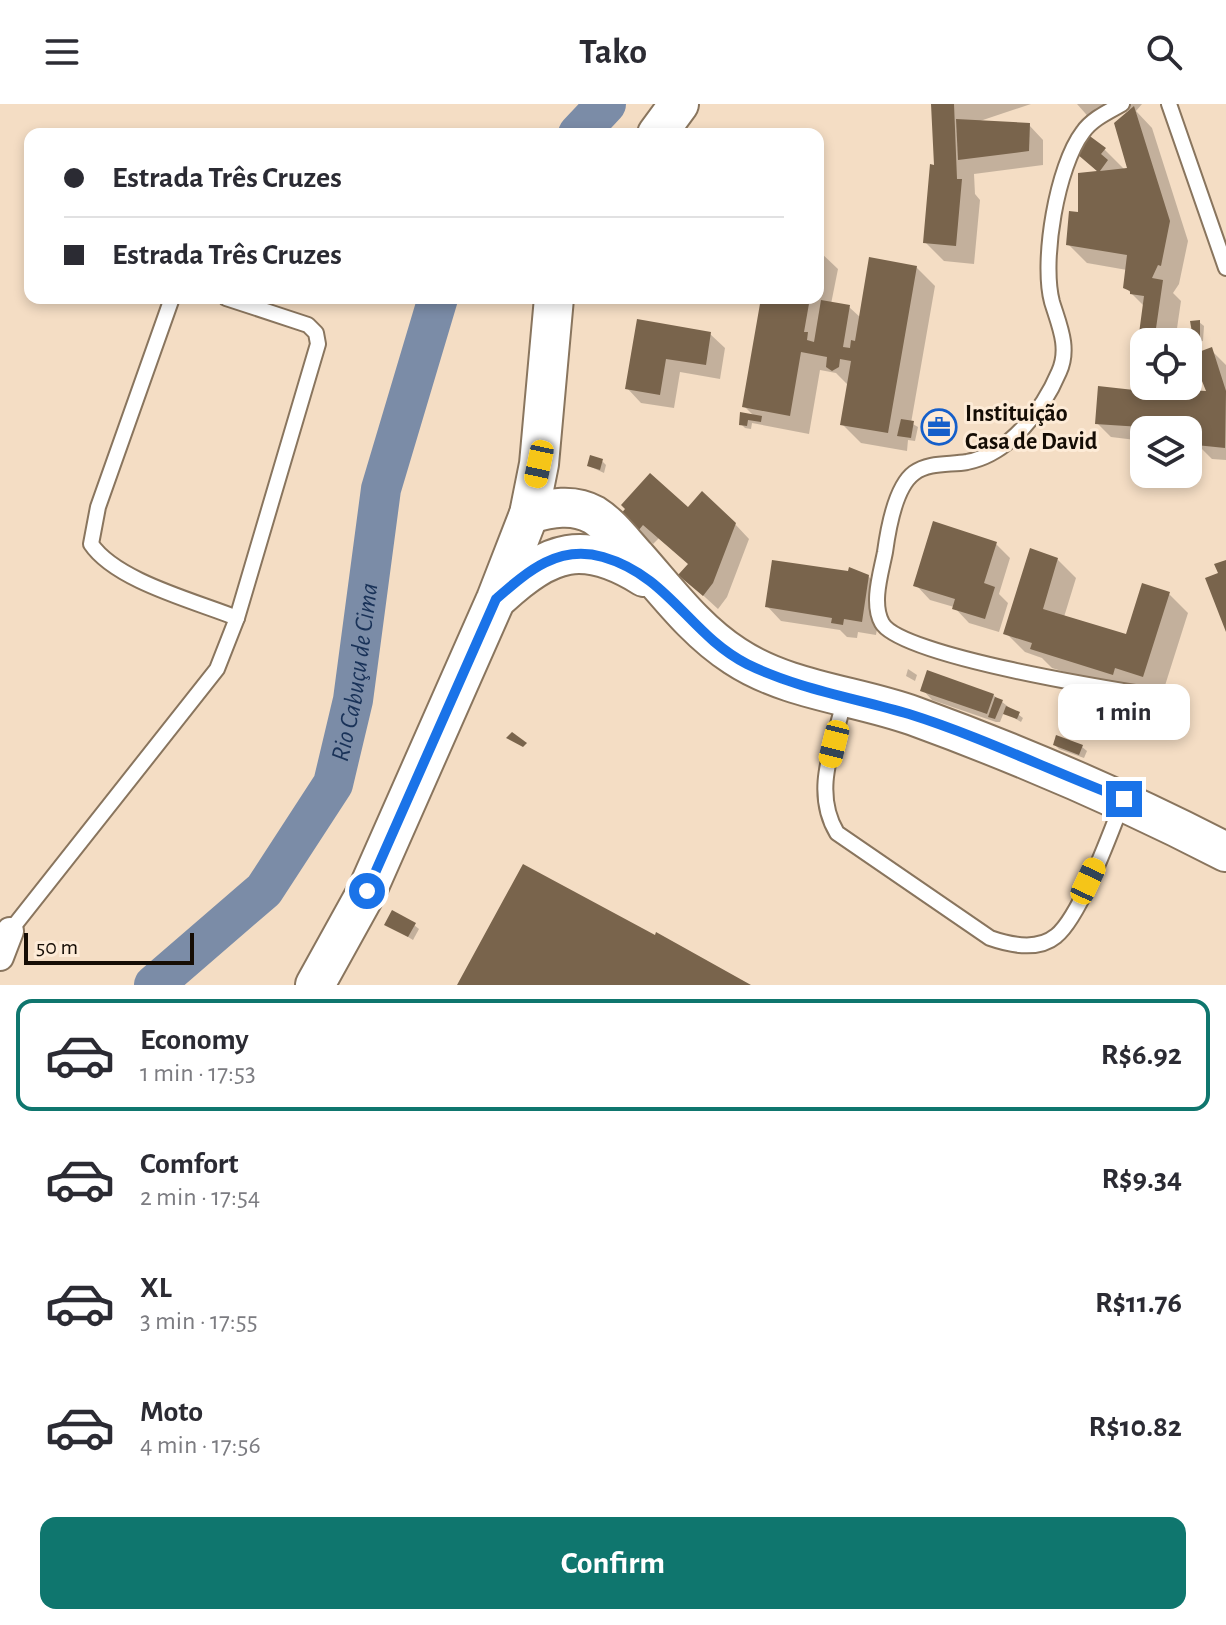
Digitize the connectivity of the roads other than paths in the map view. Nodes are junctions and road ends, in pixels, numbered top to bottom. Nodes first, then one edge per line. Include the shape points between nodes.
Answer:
1 (679, 104) edge
2 (1122, 104) edge
3 (1169, 104) edge
4 (661, 128) edge
5 (1226, 268) edge
6 (170, 304) edge
7 (244, 304) edge
8 (553, 304) edge
9 (529, 514) junction
10 (663, 588) junction
11 (496, 599) junction
12 (237, 618) junction
13 (845, 697) junction
14 (1167, 698) dead end
15 (1124, 799) junction
16 (1226, 852) edge
17 (10, 931) joint
18 (0, 957) edge
19 (315, 985) edge

1 - 4 street
2 - 14 lane via 1084,130 1061,184 1048,268 1064,348 1060,371 1032,418 990,455 931,465 905,483 888,533 877,598 882,623 895,636 981,663
3 - 5 lane
6 - 12 lane via 98,507 91,544 100,558 126,573
7 - 12 lane via 308,325 318,344
8 - 9 street via 539,464
9 - 10 street via 563,508 594,515
9 - 11 street
10 - 11 street via 601,556 573,555 530,569
10 - 13 street via 709,639 745,663
11 - 19 street via 367,891
12 - 17 lane via 217,669
13 - 15 street via 911,715
13 - 15 lane via 823,790 829,820 837,833 990,938 1033,945 1058,935
15 - 16 street
17 - 18 street

